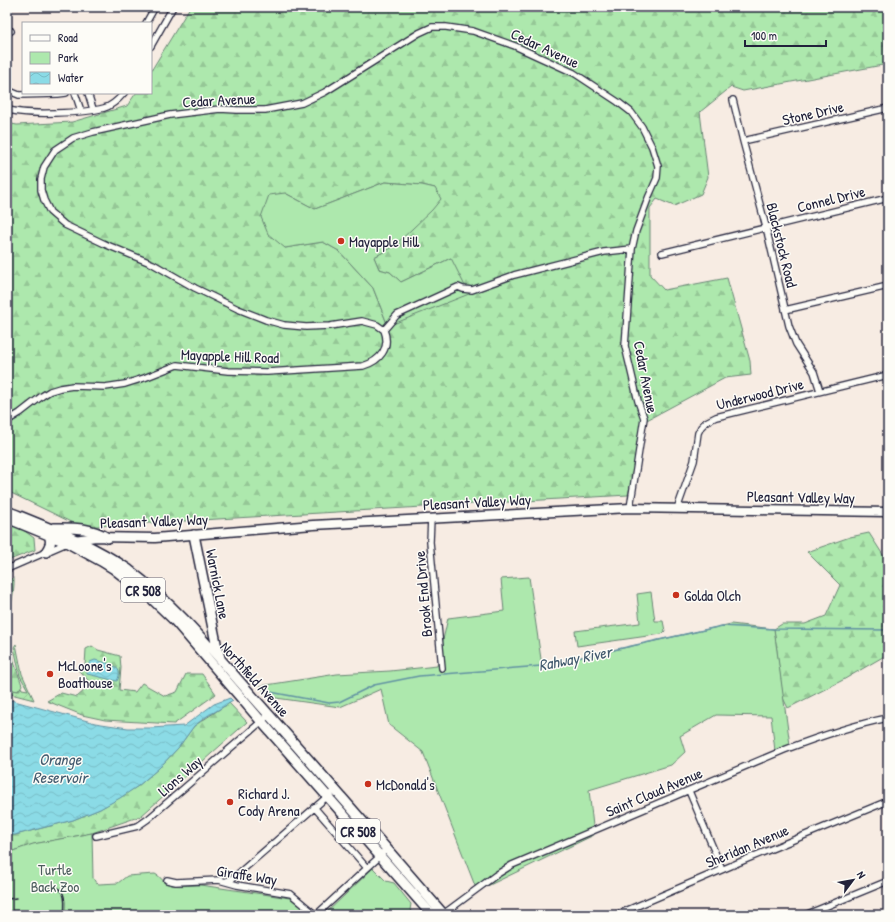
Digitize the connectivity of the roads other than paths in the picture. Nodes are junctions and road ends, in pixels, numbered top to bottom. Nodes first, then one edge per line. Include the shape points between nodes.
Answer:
1 (173, 7) edge
2 (154, 8) edge
3 (147, 22) edge
4 (152, 44) edge
5 (7, 90) edge
6 (58, 94) edge
7 (75, 94) edge
8 (88, 94) edge
9 (123, 94) edge
10 (733, 100) dead end
11 (888, 108) edge
12 (7, 109) edge
13 (93, 109) junction
14 (81, 110) junction
15 (742, 142) junction
16 (888, 198) edge
17 (766, 227) junction
18 (632, 249) junction
19 (662, 253) dead end
20 (888, 286) edge
21 (785, 310) junction
22 (386, 328) junction
23 (888, 375) edge
24 (820, 391) junction
25 (7, 421) edge
26 (630, 508) junction
27 (677, 509) junction
28 (7, 510) edge
29 (888, 512) edge
30 (7, 518) edge
31 (431, 518) junction
32 (49, 532) junction
33 (194, 535) junction
34 (108, 538) junction
35 (72, 541) junction
36 (46, 552) junction
37 (7, 569) edge
38 (207, 652) junction
39 (222, 662) junction
40 (442, 668) dead end
41 (269, 715) junction
42 (888, 718) edge
43 (261, 721) junction
44 (336, 789) junction
45 (688, 791) junction
46 (327, 796) junction
47 (888, 801) edge
48 (314, 807) junction
49 (96, 836) dead end
50 (387, 848) junction
51 (380, 855) junction
52 (367, 868) junction
53 (722, 869) junction
54 (167, 880) dead end
55 (226, 882) junction
56 (888, 882) edge
57 (316, 915) edge
58 (432, 915) edge
59 (443, 915) edge
60 (616, 915) edge
61 (805, 915) edge

1 - 4 street
2 - 3 street
5 - 6 street via 18,95
7 - 14 street
8 - 13 street
9 - 13 street via 104,108
10 - 15 street, Blackstock Road
11 - 15 street, Stone Drive
12 - 14 street via 26,113
13 - 14 street
15 - 17 street, Blackstock Road
16 - 17 street, Connel Drive
17 - 19 street, Connel Drive
17 - 21 street, Blackstock Road
18 - 22 street via 604,252 514,275 472,290 458,287 398,315
18 - 22 street, Cedar Avenue via 636,231 657,178 658,166 642,126 631,112 574,73 515,46 460,29 432,27 419,33 325,92 302,103 265,110 220,109 170,115 93,132 64,143 55,150 44,167 41,190 44,200 50,212 65,225 152,264 238,309 284,325 312,327 362,321
18 - 26 street, Cedar Avenue via 626,346 644,418
20 - 21 street
21 - 24 street, Blackstock Road via 792,336 810,364
22 - 25 street, Mayapple Hill Road via 386,341 381,356 363,366 267,372 228,371 178,365 125,384 60,388 42,396
23 - 24 street, Underwood Drive
24 - 27 street, Underwood Drive via 716,417 706,422 698,433 694,461
26 - 27 main road, Pleasant Valley Way
26 - 31 main road, Pleasant Valley Way
27 - 29 main road, Pleasant Valley Way
28 - 32 main road, Northfield Avenue / CR 508
30 - 32 main road, Northfield Avenue / CR 508
31 - 33 main road, Pleasant Valley Way
31 - 40 street, Brook End Drive via 430,542
32 - 34 main road via 91,530 98,531
32 - 35 main road, Northfield Avenue / CR 508
32 - 36 main road via 51,540
33 - 34 main road, Pleasant Valley Way
33 - 39 main road, Warnick Lane
34 - 35 main road, Pleasant Valley Way
35 - 36 street
35 - 38 main road, Northfield Avenue / CR 508 via 105,554 142,581 177,612
36 - 37 street
38 - 39 main road, Northfield Avenue / CR 508
38 - 43 main road, Northfield Avenue / CR 508
39 - 41 main road, Northfield Avenue / CR 508
41 - 43 street, Lions Way
41 - 44 main road, Northfield Avenue / CR 508
42 - 45 street, Saint Cloud Avenue via 819,737
43 - 46 main road, Northfield Avenue / CR 508
43 - 49 street, Lions Way via 138,826
44 - 46 street
44 - 50 main road, Northfield Avenue / CR 508
45 - 53 street
45 - 59 street, Saint Cloud Avenue via 512,865
46 - 48 street
46 - 51 main road, Northfield Avenue / CR 508
47 - 53 street, Sheridan Avenue
48 - 52 street
48 - 55 street
50 - 51 street, Giraffe Way
50 - 59 main road, Northfield Avenue / CR 508
51 - 52 street, Giraffe Way
51 - 58 main road, Northfield Avenue / CR 508
52 - 57 street, Giraffe Way
53 - 60 street, Sheridan Avenue
54 - 55 street, Giraffe Way
55 - 57 street, Giraffe Way via 291,894
56 - 61 street

